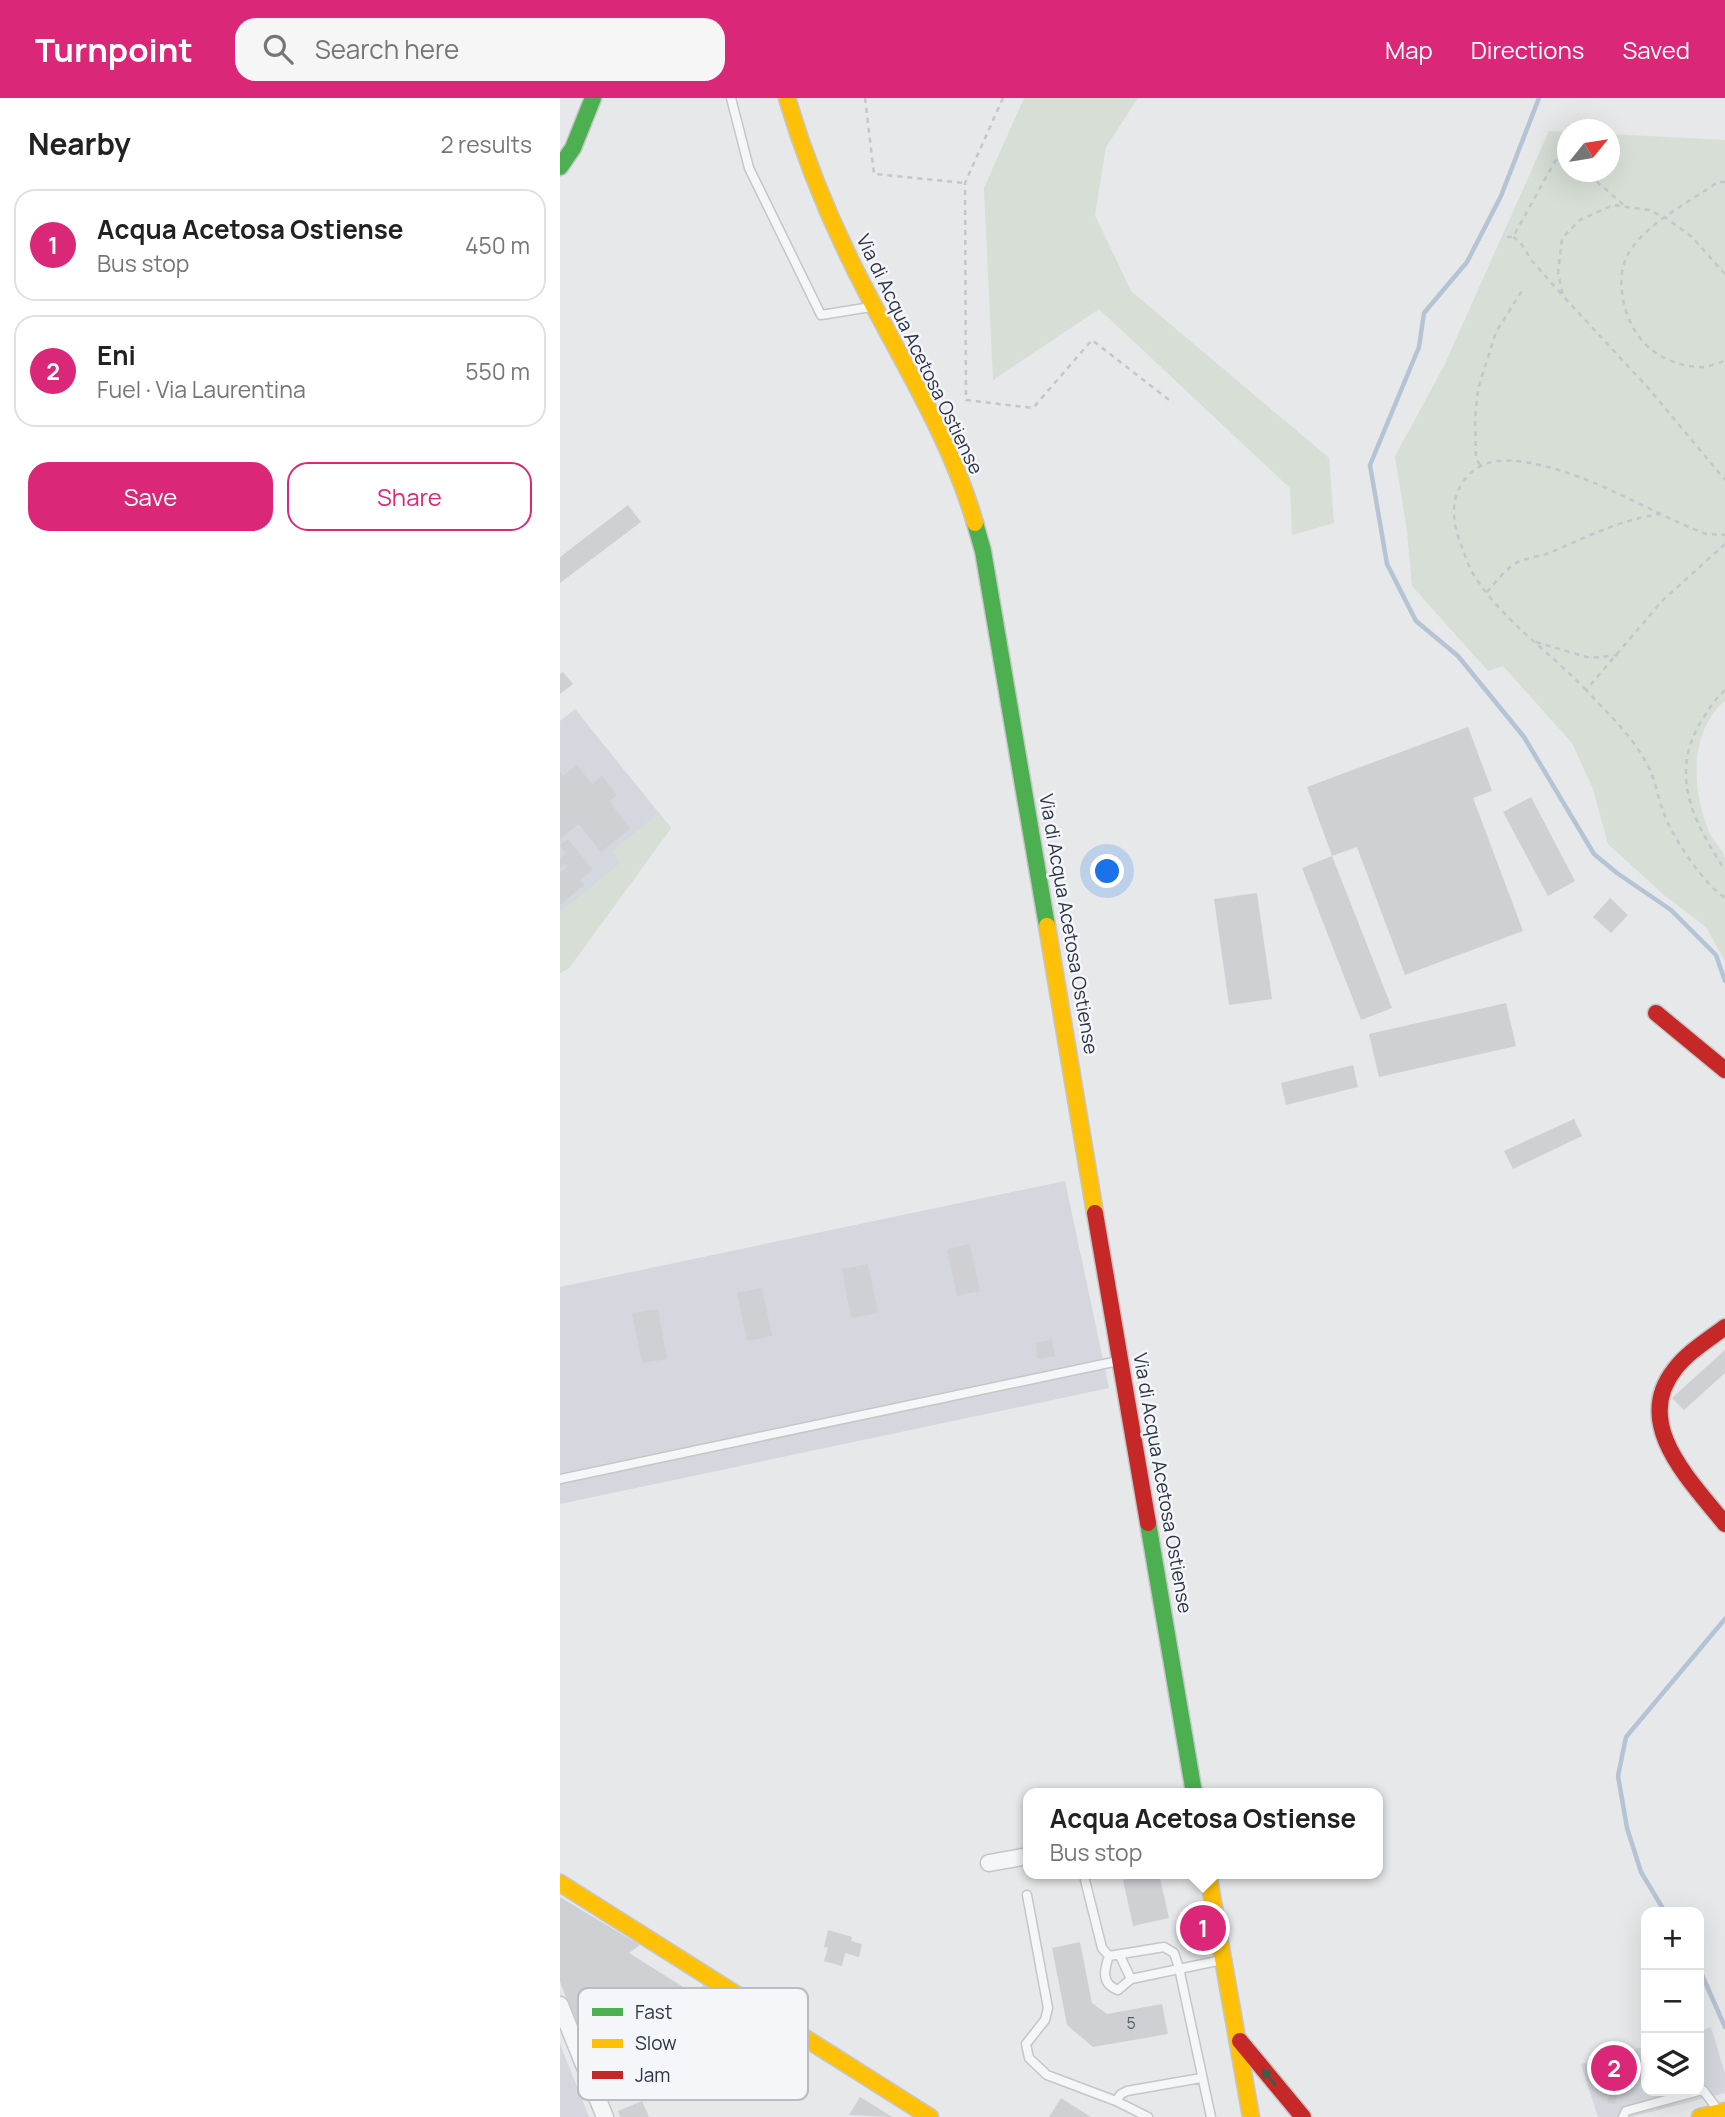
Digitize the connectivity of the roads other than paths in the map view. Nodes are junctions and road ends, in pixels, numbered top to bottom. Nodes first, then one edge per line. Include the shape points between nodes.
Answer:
1 (593, 98) edge
2 (732, 98) edge
3 (787, 98) edge
4 (560, 167) edge
5 (874, 307) junction
6 (1656, 1013) dead end
7 (1725, 1069) edge
8 (1725, 1326) edge
9 (1121, 1361) junction
10 (560, 1479) edge
11 (1725, 1524) edge
12 (1193, 1788) edge
13 (1023, 1857) edge
14 (989, 1863) dead end
15 (1209, 1879) edge
16 (1085, 1880) dead end
17 (560, 1882) edge
18 (1027, 1895) dead end
19 (1109, 1956) junction
20 (1120, 1956) junction
21 (1223, 1960) junction
22 (1179, 1968) junction
23 (1131, 1979) junction
24 (727, 1988) edge
25 (560, 2005) edge
26 (1236, 2035) junction
27 (808, 2040) edge
28 (578, 2050) edge
29 (1201, 2078) junction
30 (1704, 2091) edge
31 (1681, 2096) edge
32 (598, 2100) edge
33 (1116, 2101) junction
34 (1723, 2111) edge
35 (605, 2117) edge
36 (930, 2117) edge
37 (1148, 2117) edge
38 (1211, 2117) edge
39 (1251, 2117) edge
40 (1303, 2117) edge
41 (1623, 2117) edge
42 (1700, 2117) edge

1 - 4 street via 573,148
2 - 5 lane via 748,168 821,315
3 - 5 street, Via di Acqua Acetosa Ostiense via 809,174
5 - 9 street, Via di Acqua Acetosa Ostiense via 957,471 984,551
6 - 7 street
8 - 11 street via 1664,1384 1657,1420 1672,1453
9 - 10 lane
9 - 12 street, Via di Acqua Acetosa Ostiense
13 - 14 street
15 - 21 street
16 - 19 lane via 1102,1948
17 - 24 street
18 - 33 lane via 1048,2008 1045,2020 1026,2044 1029,2058 1047,2075
19 - 20 lane
19 - 23 lane via 1104,1974 1111,1988 1118,1990
20 - 22 lane via 1164,1947 1174,1952
20 - 23 lane
21 - 22 lane
21 - 26 street
22 - 23 lane
22 - 29 lane
25 - 28 street
26 - 39 street
40 -> 26 street
27 - 36 street
29 - 33 lane via 1127,2091
29 - 38 lane
30 - 34 lane
31 - 41 lane via 1626,2111
32 - 35 street
33 - 37 lane
34 - 42 street

